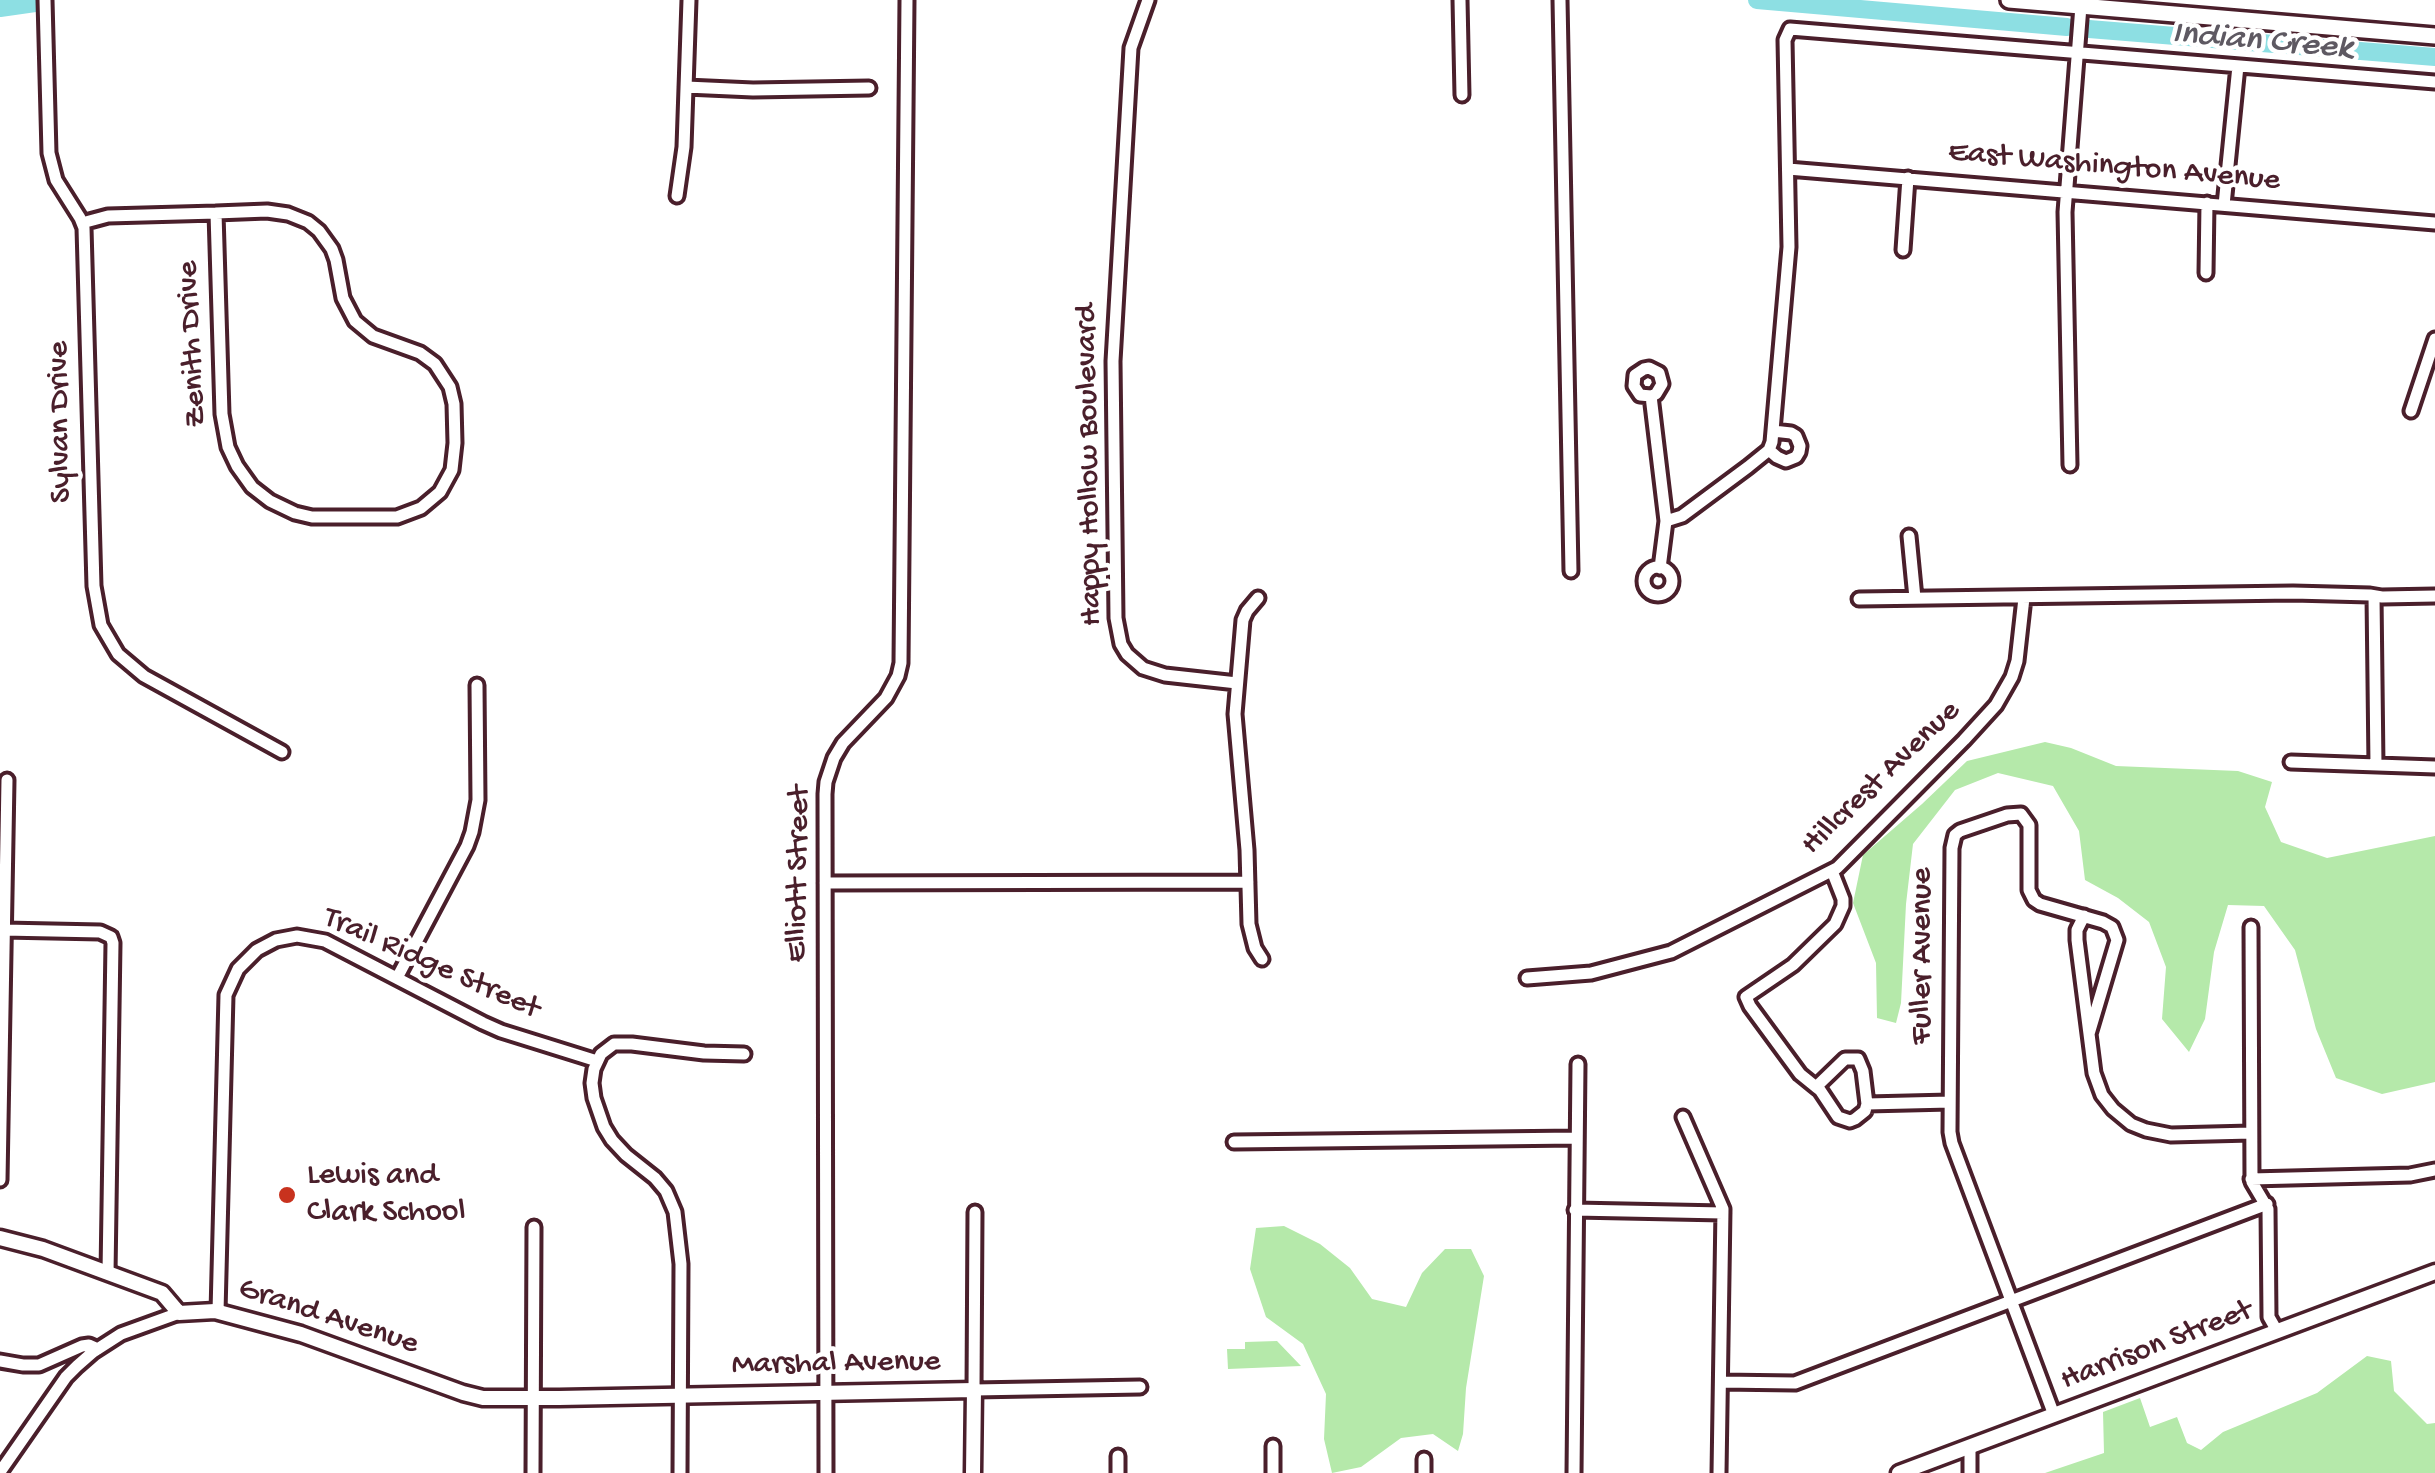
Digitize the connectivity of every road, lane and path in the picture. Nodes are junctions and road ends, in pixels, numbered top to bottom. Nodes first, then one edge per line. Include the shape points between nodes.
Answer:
1 (45, 0) edge
2 (688, 0) edge
3 (907, 0) edge
4 (1148, 0) edge
5 (1460, 0) edge
6 (1560, 0) edge
7 (2009, 0) edge
8 (2081, 6) junction
9 (2435, 36) edge
10 (2077, 54) junction
11 (2238, 66) junction
12 (2435, 82) edge
13 (686, 87) junction
14 (868, 88) dead end
15 (1462, 95) dead end
16 (1788, 169) junction
17 (1908, 178) junction
18 (2066, 191) junction
19 (678, 196) dead end
20 (2207, 203) junction
21 (2224, 204) junction
22 (216, 213) junction
23 (82, 223) junction
24 (2435, 223) edge
25 (1903, 250) dead end
26 (2206, 273) dead end
27 (2435, 339) edge
28 (1652, 396) dead end
29 (2411, 412) dead end
30 (1773, 431) junction
31 (1769, 450) junction
32 (2070, 465) dead end
33 (1666, 522) junction
34 (1909, 536) dead end
35 (1660, 568) dead end
36 (1572, 571) dead end
37 (2374, 596) junction
38 (2435, 596) edge
39 (1258, 598) dead end
40 (1859, 598) dead end
41 (1915, 598) junction
42 (2024, 598) junction
43 (1237, 682) junction
44 (478, 685) dead end
45 (282, 752) dead end
46 (2291, 762) dead end
47 (2376, 765) junction
48 (2435, 767) edge
49 (7, 780) dead end
50 (1832, 871) junction
51 (1248, 882) junction
52 (825, 883) junction
53 (2084, 916) junction
54 (2251, 927) dead end
55 (4, 930) junction
56 (1262, 958) dead end
57 (396, 978) junction
58 (1528, 978) dead end
59 (2089, 1034) junction
60 (744, 1054) dead end
61 (597, 1061) junction
62 (1578, 1064) dead end
63 (1816, 1087) junction
64 (1950, 1102) junction
65 (1867, 1104) junction
66 (1683, 1117) dead end
67 (2251, 1133) junction
68 (1576, 1138) junction
69 (1234, 1142) dead end
70 (2435, 1170) edge
71 (2252, 1178) junction
72 (0, 1180) edge
73 (2266, 1204) junction
74 (1575, 1210) junction
75 (975, 1212) dead end
76 (1723, 1213) junction
77 (534, 1227) dead end
78 (0, 1238) edge
79 (108, 1272) junction
80 (2435, 1272) edge
81 (2011, 1301) junction
82 (218, 1312) junction
83 (179, 1313) junction
84 (2277, 1331) junction
85 (98, 1348) junction
86 (0, 1362) edge
87 (1721, 1382) junction
88 (1140, 1387) dead end
89 (974, 1390) junction
90 (827, 1393) junction
91 (680, 1396) junction
92 (534, 1398) junction
93 (2054, 1415) junction
94 (1273, 1446) dead end
95 (1970, 1446) junction
96 (1118, 1456) dead end
97 (1424, 1459) dead end
98 (0, 1472) edge
99 (533, 1473) edge
100 (680, 1473) edge
101 (826, 1473) edge
102 (973, 1473) edge
103 (1118, 1473) edge
104 (1273, 1473) edge
105 (1424, 1473) edge
106 (1574, 1473) edge
107 (1719, 1473) edge
108 (1899, 1473) edge
109 (1970, 1473) edge

1 - 23 street, Sylvan Drive via 49,152 56,180
2 - 13 street
3 - 52 street, Elliott Street via 903,648 886,698 843,743 830,767
4 - 43 street, Happy Hollow Boulevard via 1130,48 1114,341 1116,618 1121,644 1143,668
5 - 15 street
6 - 36 street
7 - 8 main road
8 - 9 main road
8 - 10 street
10 - 11 street
10 - 16 street via 1790,28
10 - 18 street
11 - 12 street
11 - 21 street
13 - 14 street
13 - 19 street
16 - 17 street, East Washington Avenue
16 - 30 street via 1789,247
17 - 18 street, East Washington Avenue
17 - 25 street
18 - 20 street, East Washington Avenue
18 - 32 street
20 - 21 street, East Washington Avenue
20 - 26 street
21 - 24 street, East Washington Avenue
22 - 22 street, Zenith Drive via 222,414 228,447 245,478 270,501 312,517 396,516 432,501 455,457 454,404 443,374 420,353 373,336 356,321 343,298 332,248 308,222 278,212
22 - 23 street, Zenith Drive via 108,216
23 - 45 street, Sylvan Drive via 94,586 101,625 118,654 144,676
27 - 29 street
28 - 33 street
30 - 31 street
30 - 31 street via 1796,436 1799,452 1786,461
31 - 33 street
33 - 35 street
34 - 41 street
37 - 38 street
37 - 42 street
37 - 47 street
39 - 43 street via 1243,620
40 - 41 street
41 - 42 street
42 - 50 street, Hillcrest Avenue via 2017,661 1996,705
43 - 51 street
44 - 57 street via 472,832
46 - 47 street
47 - 48 street
49 - 55 street
50 - 58 street, Hillcrest Avenue via 1671,952 1591,973
50 - 63 street via 1843,899 1835,924 1793,966 1746,997
51 - 52 street
51 - 56 street via 1251,936
52 - 90 street, Elliott Street
53 - 59 street via 2077,940
53 - 59 street, Fuller Avenue via 2112,927 2117,940
53 - 64 street, Fuller Avenue via 2030,895 2029,825 2021,814 1955,835
54 - 67 street
55 - 72 street
55 - 79 street via 111,936
57 - 61 street, Trail Ridge Street via 501,1032
57 - 82 street, Trail Ridge Street via 326,941 297,936 256,950 230,981
59 - 67 street via 2102,1095 2132,1124 2171,1135
60 - 61 street via 614,1044
61 - 91 street via 592,1082 604,1127 666,1191 675,1212
62 - 68 street
63 - 65 street via 1844,1120 1855,1120
63 - 65 street via 1845,1059 1858,1059
64 - 65 street
64 - 81 street, Fuller Avenue via 1952,1143
66 - 76 street
67 - 71 street
68 - 69 street
68 - 74 street
70 - 71 street
71 - 73 street
73 - 81 street
73 - 84 street via 2269,1317
74 - 76 street
74 - 106 street
75 - 89 street
76 - 87 street
77 - 92 street
78 - 79 street
79 - 83 street via 162,1293
80 - 84 street, Harrison Street
81 - 87 street via 1795,1383
81 - 93 street, Fuller Avenue
82 - 83 street, Grand Avenue
82 - 92 street, Grand Avenue via 324,1341 483,1398
83 - 85 street
84 - 93 street, Harrison Street
85 - 86 street via 89,1344 32,1366
85 - 98 street via 66,1377
87 - 107 street
88 - 89 street, Marshal Avenue
89 - 90 street, Marshal Avenue
89 - 102 street
90 - 91 street, Marshal Avenue
90 - 101 street, Elliott Street
91 - 92 street, Marshal Avenue
91 - 100 street
92 - 99 street
93 - 95 street, Harrison Street
94 - 104 street
95 - 108 street, Harrison Street
95 - 109 street
96 - 103 street
97 - 105 street

